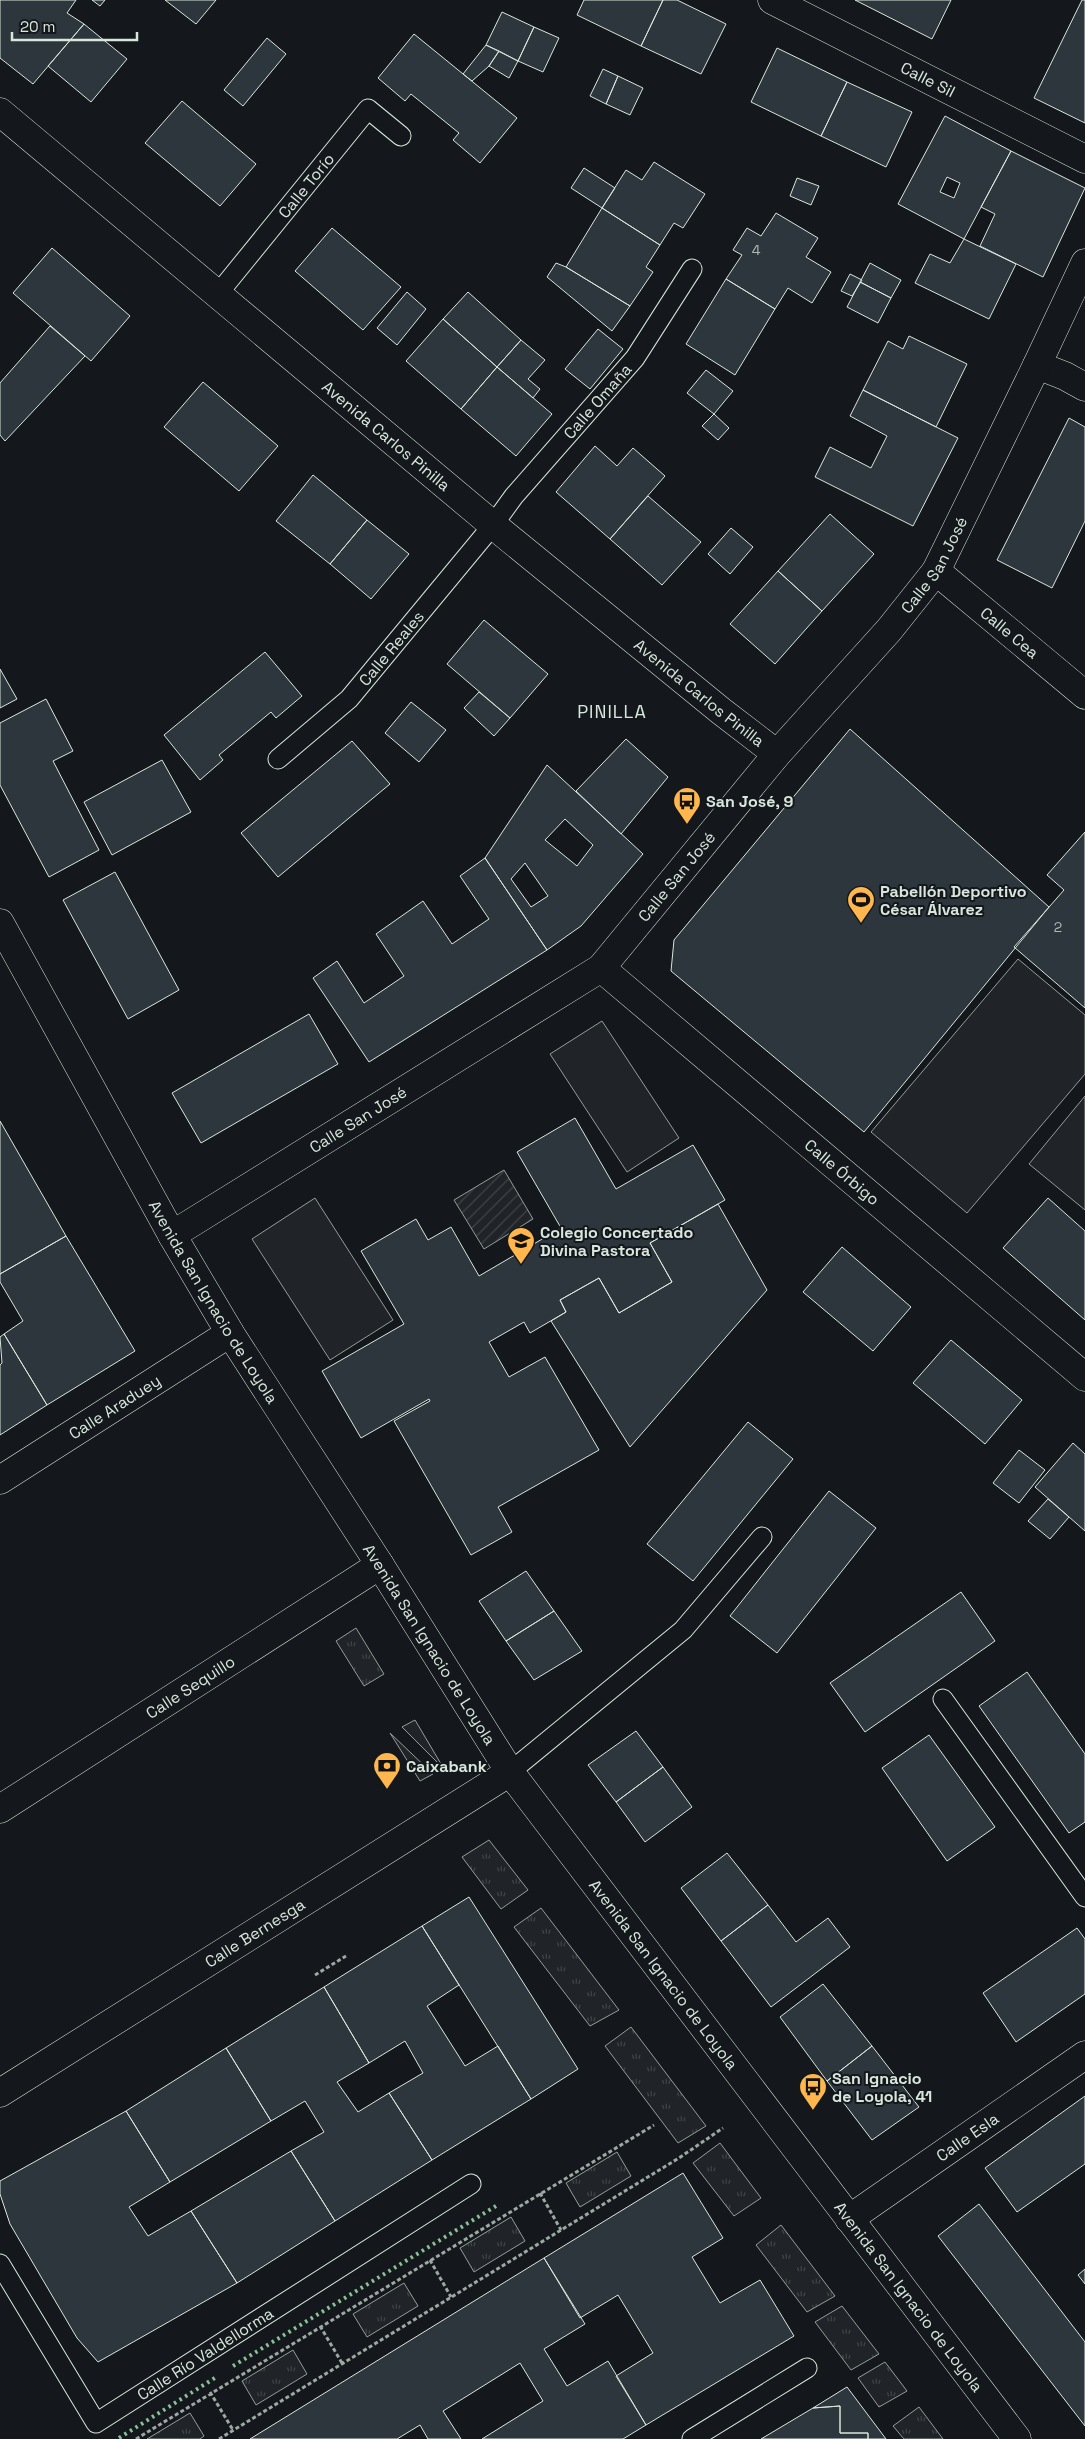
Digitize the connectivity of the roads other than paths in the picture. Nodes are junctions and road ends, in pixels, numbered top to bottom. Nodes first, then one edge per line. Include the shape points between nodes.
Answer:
1 (772, 0) edge
2 (0, 112) edge
3 (401, 136) dead end
4 (1085, 158) edge
5 (1085, 263) edge
6 (692, 269) dead end
7 (217, 295) junction
8 (1037, 365) junction
9 (1085, 387) edge
10 (493, 525) junction
11 (936, 571) junction
12 (1085, 695) edge
13 (777, 754) junction
14 (278, 760) dead end
15 (0, 923) edge
16 (601, 968) junction
17 (172, 1235) junction
18 (230, 1333) junction
19 (1085, 1376) edge
20 (0, 1480) edge
21 (762, 1537) dead end
22 (380, 1565) junction
23 (942, 1699) dead end
24 (510, 1772) junction
25 (0, 1809) edge
26 (1085, 1897) edge
27 (1085, 2055) edge
28 (0, 2092) edge
29 (471, 2184) dead end
30 (849, 2219) junction
31 (0, 2264) edge
32 (807, 2368) dead end
33 (696, 2438) edge
34 (1017, 2439) edge

1 - 4 street, Calle Sil
2 - 7 street, Avenida Carlos Pinilla
3 - 7 lane, Calle Torío via 368,109
5 - 8 street, Calle San José
6 - 10 lane, Calle Omaña via 635,358 514,496
7 - 10 street, Avenida Carlos Pinilla
8 - 9 street
8 - 11 street, Calle San José
10 - 13 street, Avenida Carlos Pinilla
10 - 14 lane, Calle Reales via 349,699
11 - 12 street, Calle Cea
11 - 13 street, Calle San José via 889,630
13 - 16 street, Calle San José
15 - 17 street, Avenida San Ignacio de Loyola
16 - 17 street, Calle San José
16 - 19 street, Calle Órbigo
17 - 18 street, Avenida San Ignacio de Loyola
18 - 20 street, Calle Araduey
18 - 22 street, Avenida San Ignacio de Loyola
21 - 24 lane via 683,1630
22 - 24 street, Avenida San Ignacio de Loyola
22 - 25 street, Calle Sequillo
23 - 26 lane
24 - 28 street, Calle Bernesga
24 - 30 street, Avenida San Ignacio de Loyola
27 - 30 street, Calle Esla
29 - 31 lane, Calle Río Valdellorma via 96,2423
30 - 34 street, Avenida San Ignacio de Loyola
32 - 33 lane

